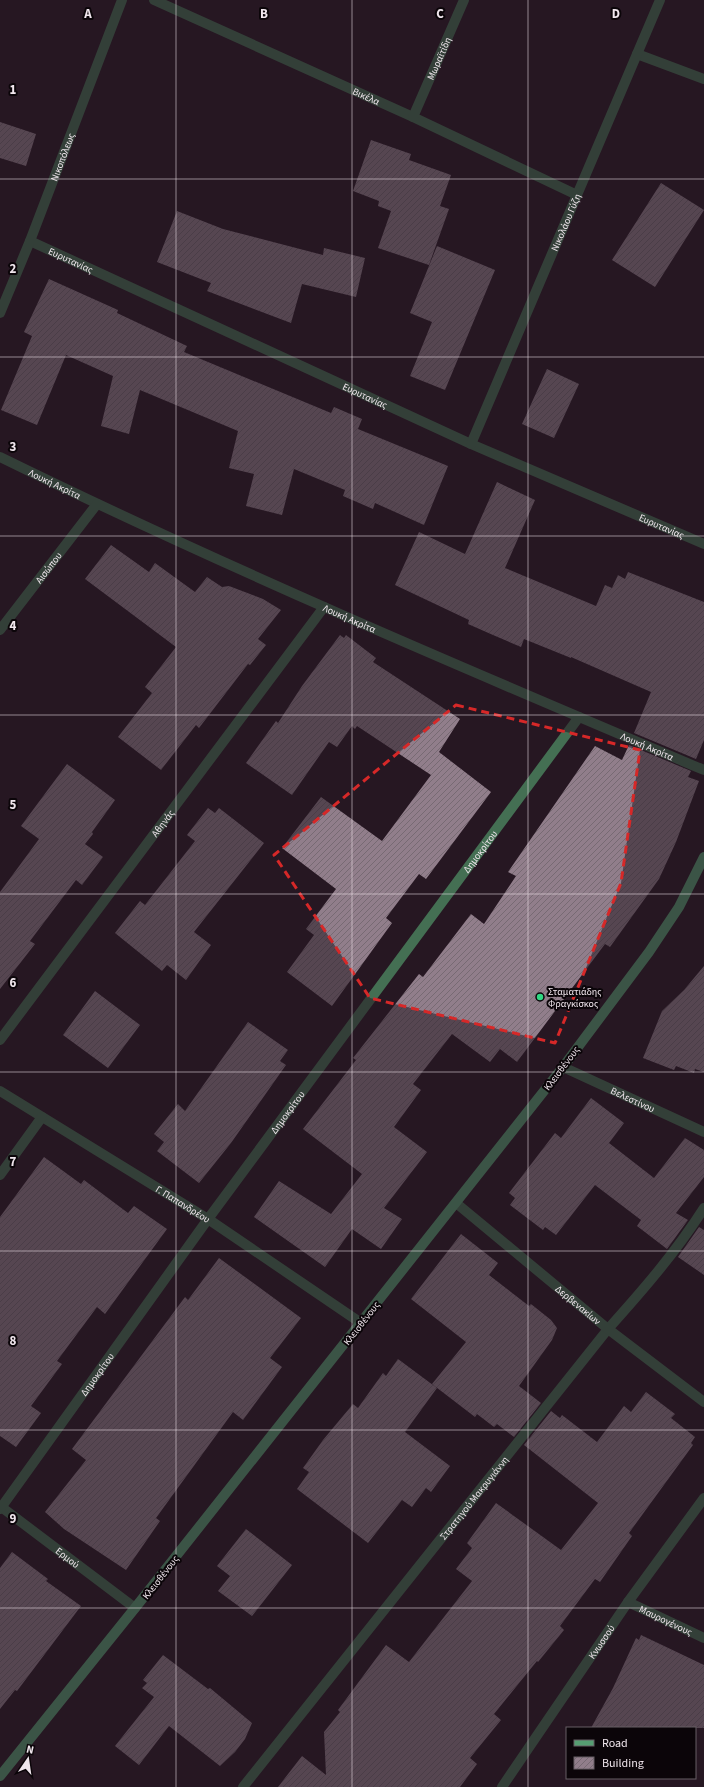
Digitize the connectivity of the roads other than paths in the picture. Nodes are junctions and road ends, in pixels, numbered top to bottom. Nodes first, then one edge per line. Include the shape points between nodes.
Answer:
1 (122, 0) edge
2 (154, 0) edge
3 (464, 0) edge
4 (660, 0) edge
5 (637, 54) junction
6 (704, 79) edge
7 (413, 117) junction
8 (577, 195) junction
9 (30, 241) junction
10 (0, 313) edge
11 (471, 444) junction
12 (0, 457) edge
13 (97, 504) junction
14 (704, 544) edge
15 (324, 606) junction
16 (0, 630) edge
17 (579, 717) junction
18 (704, 770) edge
19 (704, 857) edge
20 (0, 1040) edge
21 (563, 1067) junction
22 (0, 1091) edge
23 (42, 1117) junction
24 (704, 1132) edge
25 (0, 1176) edge
26 (456, 1204) junction
27 (704, 1208) edge
28 (208, 1219) junction
29 (361, 1323) junction
30 (608, 1329) junction
31 (704, 1402) edge
32 (704, 1498) edge
33 (0, 1508) edge
34 (628, 1602) junction
35 (135, 1608) junction
36 (704, 1638) edge
37 (0, 1776) edge
38 (243, 1787) edge
39 (502, 1787) edge

1 - 9 street, Νικοπόλεως
2 - 7 street, Βικέλα
3 - 7 street, Μωραϊτίδη
4 - 5 street, Νικολάου Γύζη
5 - 6 street
5 - 8 street, Νικολάου Γύζη
7 - 8 street, Βικέλα
8 - 11 street, Νικολάου Γύζη
9 - 10 street, Νικοπόλεως
9 - 11 street, Ευρυτανίας
11 - 14 street, Ευρυτανίας
12 - 13 street, Λουκή Ακρίτα
13 - 15 street, Λουκή Ακρίτα
13 - 16 street, Αισώπου
15 - 17 street, Λουκή Ακρίτα
15 - 20 street, Αθηνάς
17 - 18 street, Λουκή Ακρίτα
17 - 28 street, Δημοκρίτου
19 - 21 main road, Κλεισθένους via 679,907 649,952
21 - 24 street, Βελεστίνου
21 - 26 main road, Κλεισθένους
22 - 23 street, Γ. Παπανδρέου
23 - 25 street
23 - 28 street, Γ. Παπανδρέου
26 - 29 main road, Κλεισθένους
26 - 30 street, Δερβενακίων
27 - 30 street, Στρατηγού Μακρυγιάννη via 684,1239
28 - 29 street, Γ. Παπανδρέου
28 - 33 street, Δημοκρίτου
29 - 35 main road, Κλεισθένους
30 - 31 street, Δερβενακίων
30 - 38 street, Στρατηγού Μακρυγιάννη
32 - 34 street, Κνωσσού
33 - 35 street, Ερμού
34 - 36 street, Μαυρογένους
34 - 39 street, Κνωσσού
35 - 37 main road, Κλεισθένους

